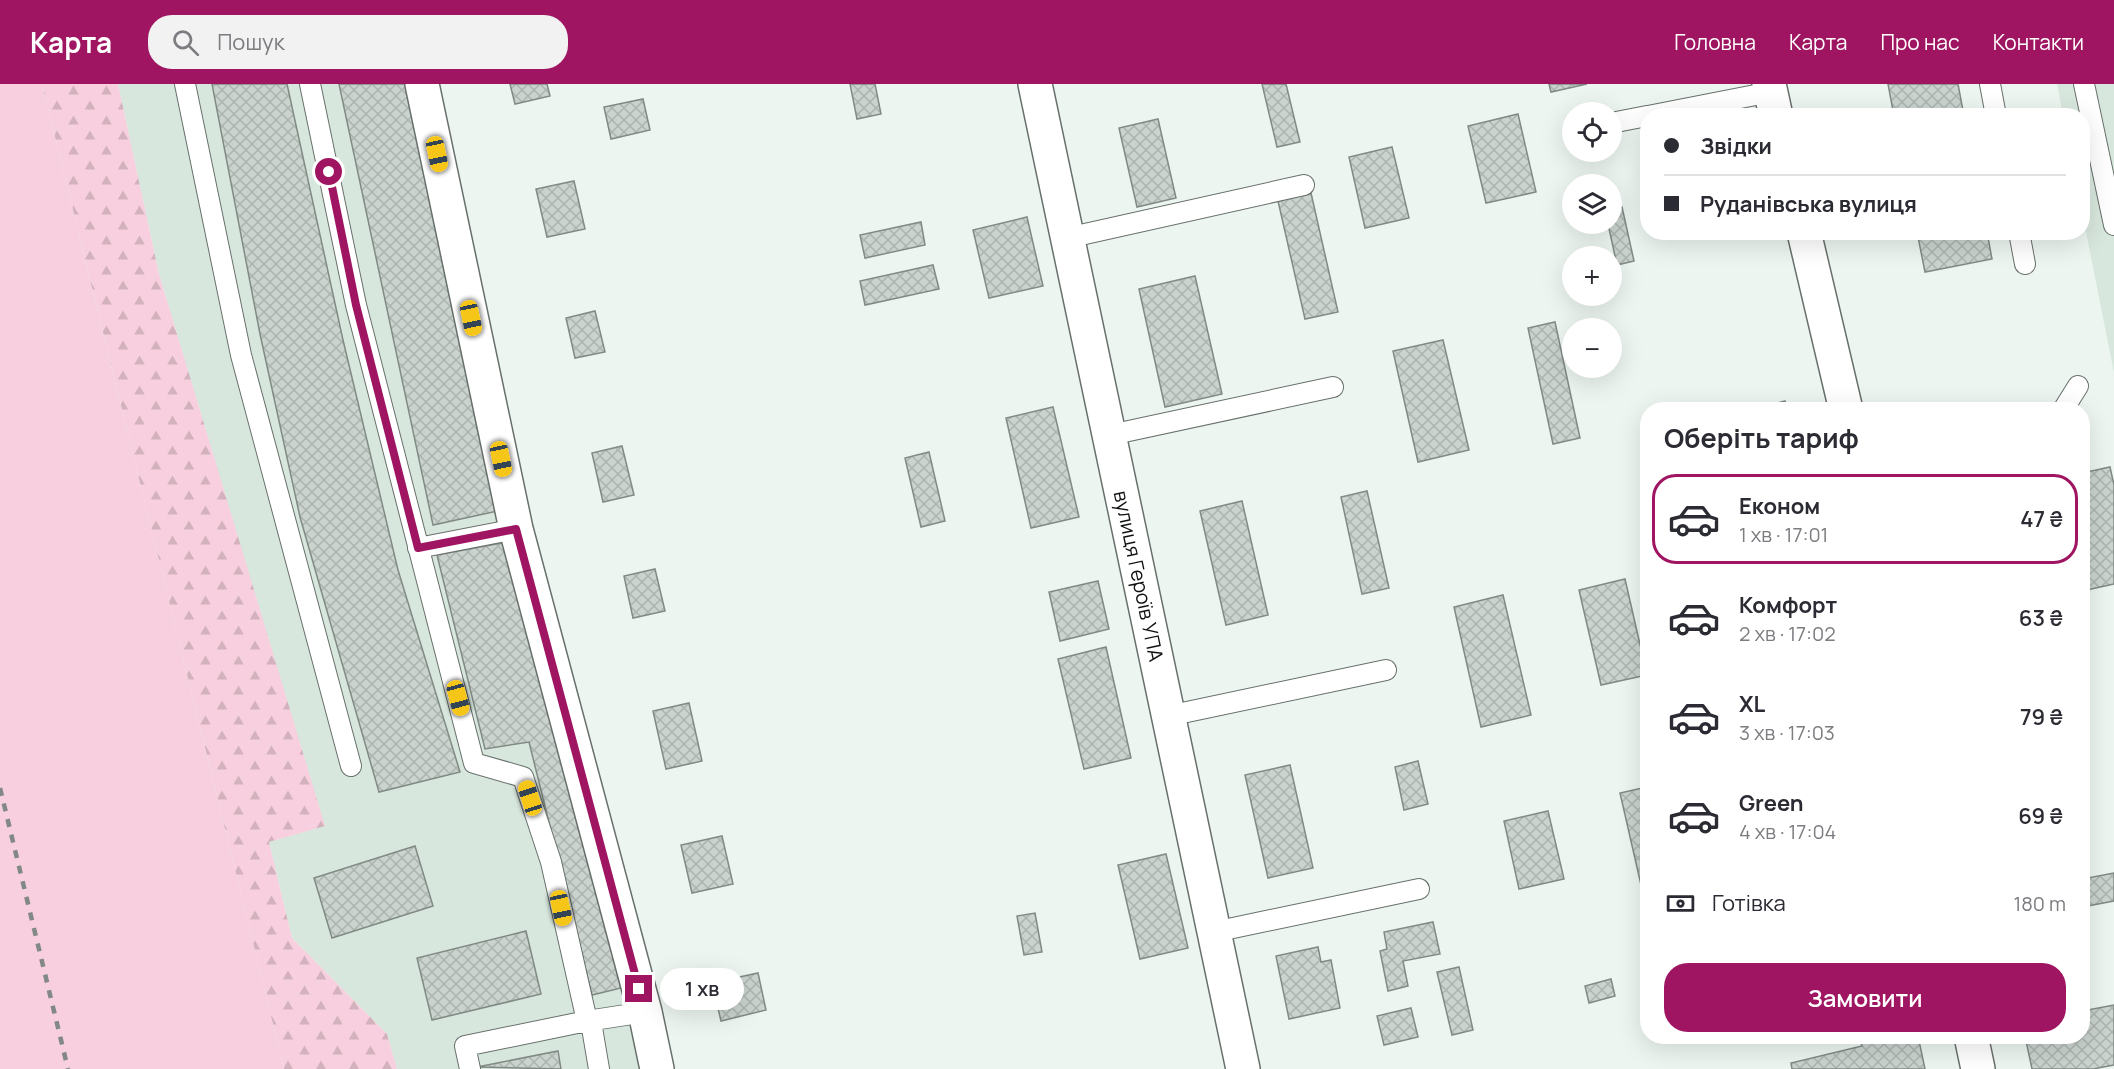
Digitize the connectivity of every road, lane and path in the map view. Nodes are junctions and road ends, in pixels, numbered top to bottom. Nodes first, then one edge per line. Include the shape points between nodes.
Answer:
1 (185, 84) edge
2 (310, 84) edge
3 (422, 84) edge
4 (1035, 84) edge
5 (1990, 84) edge
6 (2084, 84) edge
7 (1772, 97) edge
8 (1700, 108) edge
9 (1994, 108) edge
10 (2089, 108) edge
11 (2090, 112) edge
12 (1640, 118) edge
13 (1622, 121) edge
14 (1304, 185) dead end
15 (2114, 225) edge
16 (1066, 238) junction
17 (1806, 240) edge
18 (2020, 240) edge
19 (2025, 264) dead end
20 (2078, 386) dead end
21 (1334, 387) dead end
22 (1844, 402) edge
23 (2068, 402) edge
24 (1110, 435) junction
25 (516, 529) junction
26 (418, 548) junction
27 (1386, 670) dead end
28 (1168, 716) junction
29 (351, 766) dead end
30 (1419, 889) dead end
31 (1214, 932) junction
32 (645, 1012) junction
33 (589, 1021) junction
34 (1973, 1044) edge
35 (470, 1069) edge
36 (599, 1069) edge
37 (657, 1069) edge
38 (1244, 1069) edge
39 (1978, 1069) edge

1 - 29 lane via 241,355
2 - 26 lane via 356,305
3 - 25 street
4 - 16 street, вулиця Героїв УПА
5 - 9 lane
6 - 10 lane
7 - 8 lane
11 - 15 lane
12 - 13 lane
14 - 16 lane
16 - 24 street, вулиця Героїв УПА
17 - 22 street
18 - 19 lane
20 - 23 lane
21 - 24 lane
24 - 28 street, вулиця Героїв УПА
25 - 26 lane
25 - 32 street
26 - 33 lane via 474,763 523,777 551,862
27 - 28 lane
28 - 31 street, вулиця Героїв УПА
30 - 31 lane
31 - 38 street, вулиця Героїв УПА
32 - 33 lane
32 - 37 street
33 - 35 lane via 465,1046
33 - 36 lane
34 - 39 street

